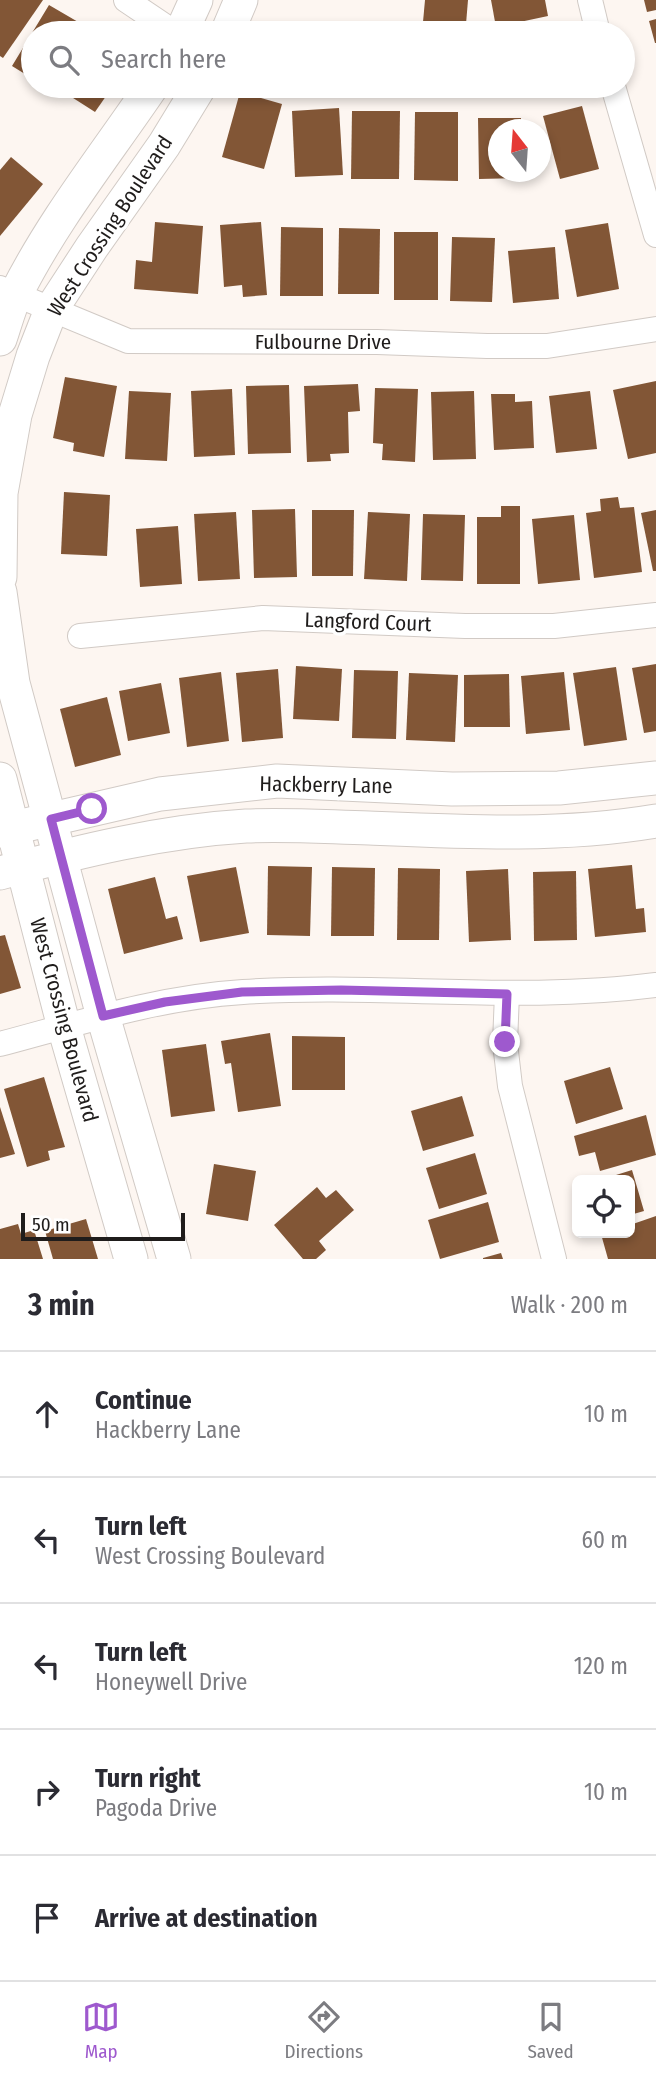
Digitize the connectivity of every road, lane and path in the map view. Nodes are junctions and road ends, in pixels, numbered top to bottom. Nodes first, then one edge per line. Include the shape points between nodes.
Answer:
1 (126, 0) edge
2 (196, 0) edge
3 (241, 0) edge
4 (590, 0) edge
5 (157, 21) edge
6 (186, 21) edge
7 (232, 21) edge
8 (595, 21) edge
9 (144, 98) edge
10 (193, 98) edge
11 (616, 98) edge
12 (656, 235) edge
13 (8, 292) edge
14 (51, 310) junction
15 (656, 329) edge
16 (0, 340) edge
17 (0, 577) edge
18 (0, 592) edge
19 (656, 615) edge
20 (80, 636) dead end
21 (656, 778) edge
22 (0, 779) edge
23 (51, 819) junction
24 (656, 821) edge
25 (6, 829) edge
26 (61, 857) junction
27 (11, 870) edge
28 (656, 985) edge
29 (507, 994) junction
30 (103, 1016) junction
31 (64, 1027) junction
32 (0, 1044) edge
33 (131, 1259) edge
34 (174, 1259) edge
35 (554, 1259) edge

1 - 5 street
2 - 6 street
3 - 7 street
4 - 8 street
9 - 13 street, West Crossing Boulevard
10 - 14 street, West Crossing Boulevard
11 - 12 street
13 - 14 street, Fulbourne Drive
13 - 16 street, West Crossing Boulevard
14 - 15 street, Fulbourne Drive via 128,341 547,346
14 - 17 street, West Crossing Boulevard via 15,415 1,493
18 - 23 street, West Crossing Boulevard via 13,683
19 - 20 street, Langford Court via 554,626 263,618
21 - 23 street, Hackberry Lane via 559,788 277,781 160,794
22 - 25 street, West Crossing Boulevard
23 - 25 street, Hackberry Lane
23 - 26 street, West Crossing Boulevard
24 - 26 street, Hackberry Lane via 546,832 247,826 185,832
25 - 27 street, West Crossing Boulevard
26 - 27 street, Hackberry Lane
26 - 30 street, West Crossing Boulevard
27 - 31 street, West Crossing Boulevard
28 - 29 street
29 - 30 street via 242,992
29 - 35 street via 505,1042 510,1086
30 - 31 street
30 - 34 street, West Crossing Boulevard
31 - 32 street
31 - 33 street, West Crossing Boulevard

